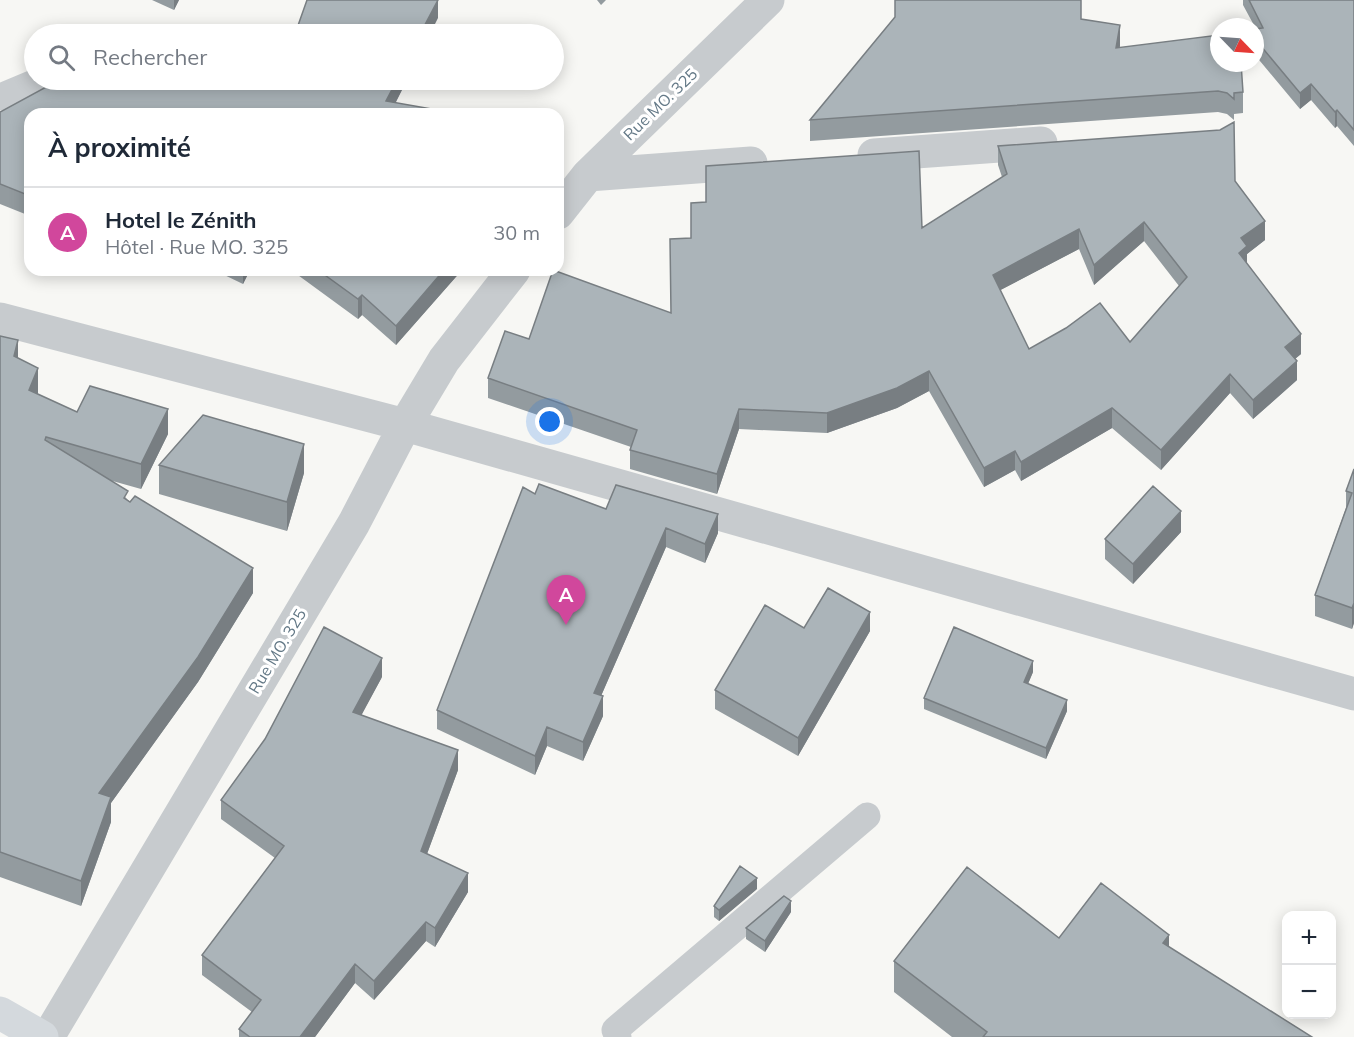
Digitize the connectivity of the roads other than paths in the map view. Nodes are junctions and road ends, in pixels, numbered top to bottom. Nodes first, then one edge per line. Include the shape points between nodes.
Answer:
1 (768, 0) edge
2 (24, 87) edge
3 (0, 97) edge
4 (1076, 141) edge
5 (850, 157) edge
6 (778, 162) edge
7 (588, 175) junction
8 (564, 205) edge
9 (509, 276) edge
10 (0, 319) edge
11 (405, 425) junction
12 (1354, 694) edge
13 (867, 816) dead end
14 (0, 1013) edge
15 (612, 1035) edge
16 (42, 1037) edge
17 (48, 1037) edge

1 - 7 street, Rue MO. 325
2 - 3 lane
4 - 5 street
6 - 7 street
7 - 8 street, Rue MO. 325
9 - 11 street, Rue MO. 325 via 444,360
10 - 11 street
11 - 12 street
11 - 17 street, Rue MO. 325 via 354,523
13 - 15 lane
14 - 16 highway

